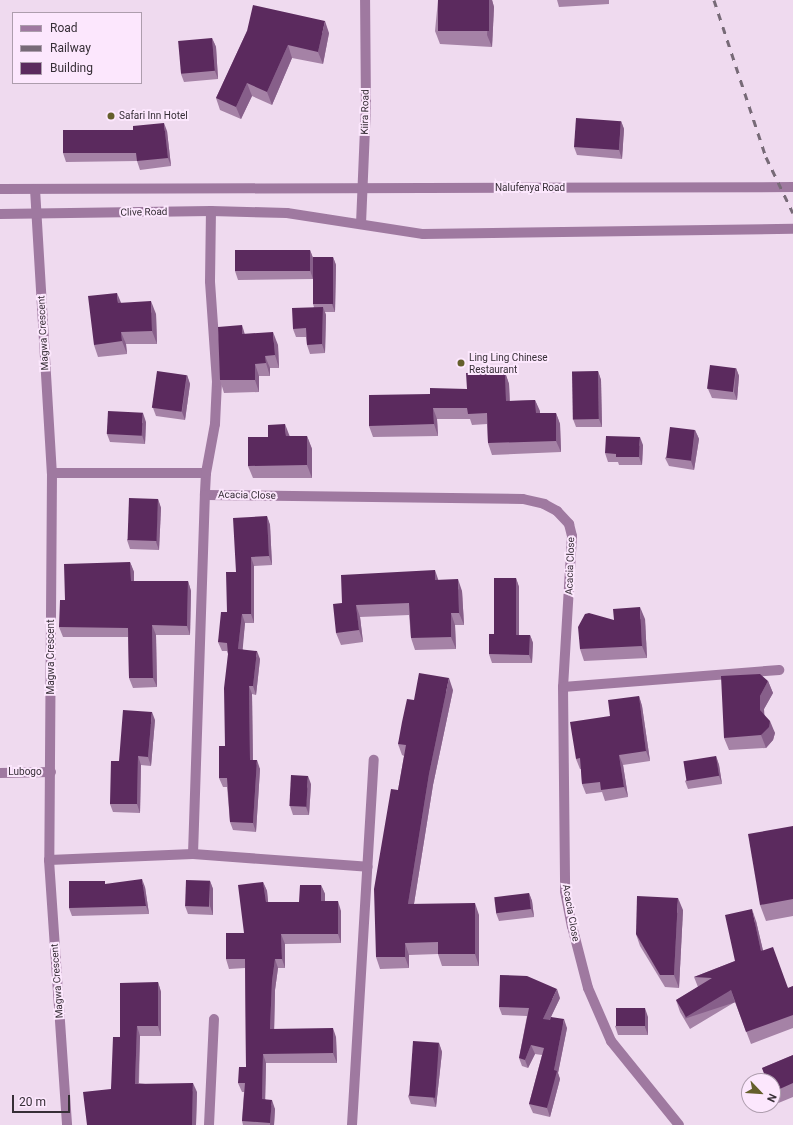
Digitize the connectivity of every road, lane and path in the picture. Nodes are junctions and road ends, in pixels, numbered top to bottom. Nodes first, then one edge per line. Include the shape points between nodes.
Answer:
1 (365, 0) edge
2 (362, 187) junction
3 (793, 187) edge
4 (0, 189) edge
5 (35, 189) junction
6 (211, 211) junction
7 (0, 214) edge
8 (36, 214) junction
9 (361, 224) junction
10 (793, 229) edge
11 (52, 473) junction
12 (206, 473) junction
13 (205, 495) junction
14 (779, 670) dead end
15 (563, 687) junction
16 (374, 760) dead end
17 (0, 772) edge
18 (51, 772) junction
19 (193, 854) junction
20 (49, 860) junction
21 (368, 866) junction
22 (214, 1019) dead end
23 (65, 1122) edge
24 (209, 1125) edge
25 (352, 1125) edge
26 (679, 1125) edge

1 - 2 street, Kiira Road via 366,107
2 - 3 street, Nalufenya Road
2 - 5 street, Nalufenya Road
2 - 9 street, Kiira Road
4 - 5 street
5 - 8 street, Magwa Crescent
6 - 8 street, Clive Road
6 - 9 street, Clive Road via 288,213
6 - 12 street, Acacia Close via 210,280 217,382 215,424
7 - 8 street, Clive Road
8 - 11 street, Magwa Crescent
9 - 10 street via 423,234
11 - 12 street
11 - 18 street, Magwa Crescent
12 - 13 street, Acacia Close
13 - 15 street, Acacia Close via 523,499 544,504 557,511 569,524 572,536
13 - 19 street
14 - 15 street
15 - 26 street, Acacia Close via 565,891 588,988 611,1041
16 - 21 street
17 - 18 street, Lubogo
18 - 20 street, Magwa Crescent
19 - 20 street
19 - 21 street
20 - 23 street, Magwa Crescent
21 - 25 street
22 - 24 street

